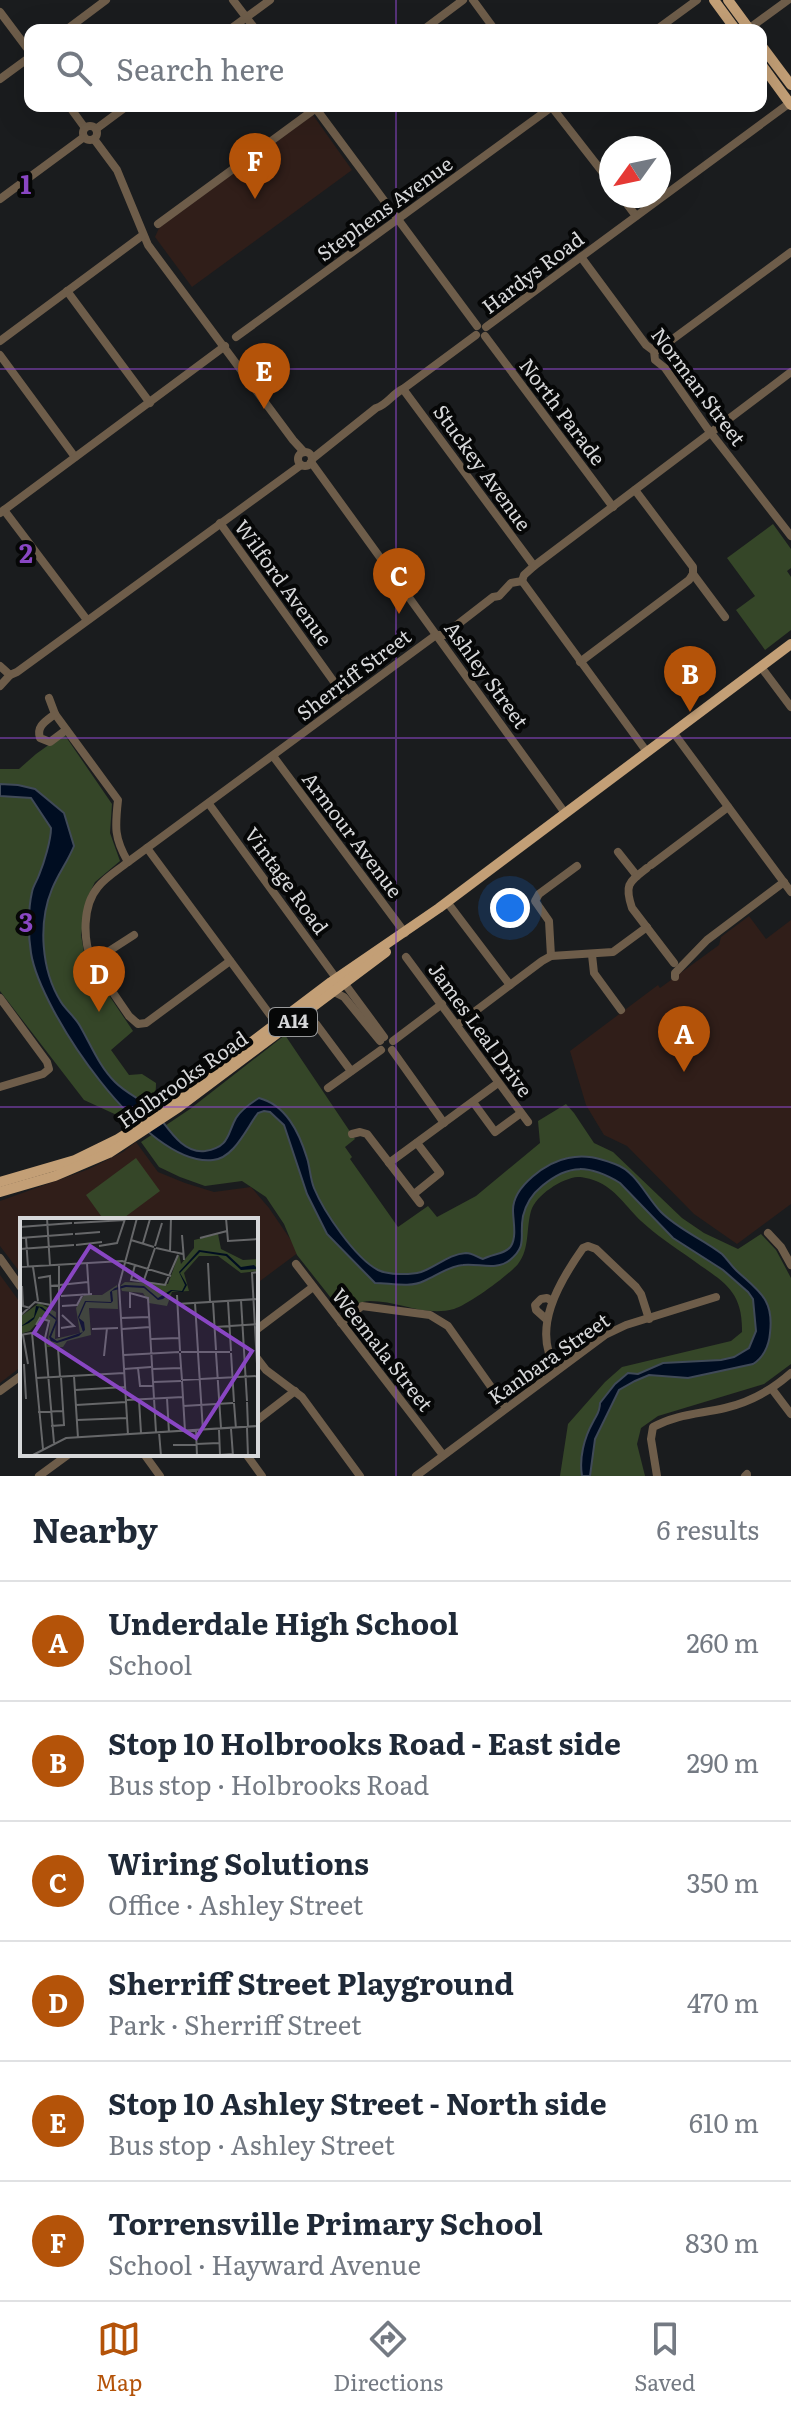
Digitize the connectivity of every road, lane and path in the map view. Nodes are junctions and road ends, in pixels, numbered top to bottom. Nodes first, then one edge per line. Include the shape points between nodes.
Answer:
1 (106, 0) edge
2 (233, 0) edge
3 (270, 0) edge
4 (463, 0) edge
5 (473, 0) edge
6 (697, 0) edge
7 (714, 0) edge
8 (728, 0) edge
9 (788, 0) edge
10 (0, 12) edge
11 (246, 17) junction
12 (74, 24) edge
13 (237, 24) edge
14 (251, 24) edge
15 (431, 24) edge
16 (491, 24) edge
17 (664, 24) edge
18 (732, 24) edge
19 (745, 24) edge
20 (755, 24) edge
21 (24, 46) edge
22 (767, 53) edge
23 (24, 59) edge
24 (767, 72) edge
25 (0, 79) edge
26 (791, 85) edge
27 (791, 103) edge
28 (74, 112) edge
29 (119, 112) edge
30 (309, 112) edge
31 (320, 112) edge
32 (544, 112) edge
33 (557, 112) edge
34 (90, 133) junction
35 (599, 167) edge
36 (0, 199) edge
37 (630, 208) edge
38 (636, 216) junction
39 (397, 220) junction
40 (158, 224) dead end
41 (143, 235) junction
42 (791, 252) edge
43 (581, 257) junction
44 (67, 291) junction
45 (481, 331) junction
46 (236, 337) dead end
47 (0, 340) edge
48 (225, 346) junction
49 (654, 351) junction
50 (0, 355) edge
51 (791, 372) edge
52 (403, 389) junction
53 (150, 403) junction
54 (711, 432) junction
55 (75, 457) junction
56 (305, 459) junction
57 (635, 490) junction
58 (613, 507) junction
59 (1, 511) edge
60 (220, 523) junction
61 (787, 523) edge
62 (791, 536) edge
63 (534, 566) junction
64 (693, 574) junction
65 (522, 581) junction
66 (725, 617) dead end
67 (87, 620) junction
68 (436, 635) junction
69 (791, 644) edge
70 (580, 662) junction
71 (0, 666) edge
72 (761, 667) junction
73 (10, 675) junction
74 (0, 686) edge
75 (49, 698) dead end
76 (347, 700) junction
77 (791, 707) edge
78 (55, 714) junction
79 (66, 730) junction
80 (673, 732) junction
81 (647, 752) junction
82 (273, 756) junction
83 (209, 804) junction
84 (728, 807) junction
85 (565, 813) junction
86 (147, 848) junction
87 (618, 852) dead end
88 (128, 862) junction
89 (577, 866) dead end
90 (637, 876) junction
91 (784, 882) junction
92 (791, 892) edge
93 (459, 893) junction
94 (443, 905) junction
95 (462, 922) junction
96 (647, 927) junction
97 (405, 933) junction
98 (134, 935) dead end
99 (592, 955) junction
100 (551, 956) junction
101 (406, 957) dead end
102 (230, 961) junction
103 (92, 962) junction
104 (674, 963) dead end
105 (675, 977) dead end
106 (340, 979) junction
107 (510, 985) junction
108 (334, 992) junction
109 (0, 998) edge
110 (442, 1004) junction
111 (621, 1010) dead end
112 (316, 1024) dead end
113 (457, 1025) junction
114 (279, 1027) junction
115 (386, 1044) junction
116 (351, 1071) junction
117 (498, 1083) junction
118 (0, 1087) edge
119 (328, 1088) dead end
120 (473, 1102) junction
121 (521, 1113) junction
122 (528, 1122) dead end
123 (444, 1123) junction
124 (352, 1134) dead end
125 (130, 1136) junction
126 (417, 1143) junction
127 (389, 1163) junction
128 (0, 1182) edge
129 (0, 1192) edge
130 (414, 1194) junction
131 (420, 1203) dead end
132 (768, 1233) dead end
133 (0, 1258) edge
134 (790, 1262) edge
135 (296, 1264) dead end
136 (20, 1286) edge
137 (313, 1287) junction
138 (716, 1297) dead end
139 (552, 1301) junction
140 (546, 1319) junction
141 (649, 1319) junction
142 (341, 1323) junction
143 (258, 1328) edge
144 (258, 1360) edge
145 (557, 1370) junction
146 (791, 1373) edge
147 (20, 1376) edge
148 (772, 1389) junction
149 (0, 1391) edge
150 (295, 1391) junction
151 (506, 1408) junction
152 (791, 1414) edge
153 (258, 1419) edge
154 (443, 1455) junction
155 (66, 1456) edge
156 (145, 1456) edge
157 (247, 1456) edge
158 (39, 1476) edge
159 (160, 1476) edge
160 (262, 1476) edge
161 (360, 1476) edge
162 (416, 1476) edge
163 (657, 1476) edge

1 - 12 street
2 - 11 street
3 - 11 street
4 - 15 street
5 - 16 street
6 - 17 street
7 - 18 main road
8 - 19 main road
9 - 20 street
10 - 21 street
11 - 13 street
11 - 14 street
22 - 26 main road
23 - 25 street
24 - 27 main road
27 - 38 street, Hardys Road
28 - 34 street, Ashley Street
29 - 34 street
30 - 40 street
31 - 39 street, North Parade
32 - 39 street, Stephens Avenue
33 - 35 street
34 - 36 street
34 - 41 street, Ashley Street via 117,170
37 - 38 street
38 - 43 street, Hardys Road
39 - 45 street, North Parade
39 - 46 street, Stephens Avenue
41 - 44 street
41 - 48 street, Ashley Street
42 - 49 street
43 - 45 street, Hardys Road
43 - 49 street, Norman Street
44 - 47 street
44 - 53 street
45 - 52 street, Hardys Road
45 - 58 street, North Parade
48 - 53 street
48 - 56 street, Ashley Street
49 - 54 street, Norman Street via 655,360
50 - 55 street
51 - 54 street, Sherriff Street
52 - 56 street, Hardys Road
52 - 63 street, Stuckey Avenue
53 - 55 street
54 - 57 street, Sherriff Street
54 - 61 street, Norman Street
55 - 59 street
56 - 60 street, Hardys Road
56 - 68 street, Ashley Street
57 - 58 street, Sherriff Street
57 - 64 street
58 - 63 street, Sherriff Street
59 - 67 street
60 - 67 street, Hardys Road
60 - 76 street, Wilford Avenue
61 - 62 street, Norman Street
63 - 65 street, Sherriff Street
64 - 66 street
64 - 70 street
65 - 68 street, Sherriff Street via 511,583 444,635
65 - 70 street
67 - 73 street, Hardys Road
68 - 76 street, Sherriff Street
68 - 85 street, Ashley Street
69 - 72 main road, Holbrooks Road / A14
70 - 81 street
71 - 73 street
72 - 77 street
72 - 80 main road, Holbrooks Road / A14
73 - 74 street, Hardys Road
75 - 78 street
76 - 82 street, Sherriff Street
78 - 79 street
78 - 79 street via 41,726 40,738 50,742
79 - 88 street via 118,800 115,827
80 - 81 main road, Holbrooks Road / A14
80 - 84 street
81 - 85 main road, Holbrooks Road / A14
82 - 83 street, Sherriff Street
82 - 97 street, Armour Avenue
83 - 86 street, Sherriff Street
83 - 106 street, Vintage Road
84 - 90 street
84 - 91 street
85 - 93 main road, Holbrooks Road / A14
86 - 88 street, Sherriff Street
86 - 102 street
87 - 90 street
88 - 103 street, Sherriff Street via 104,880 89,904 86,939
89 - 100 street via 535,901 549,921
90 - 96 street via 628,889 629,899
91 - 92 street
91 - 105 street via 707,940
93 - 94 main road, Holbrooks Road / A14
93 - 95 street
94 - 95 street
94 - 97 main road, Holbrooks Road / A14
95 - 107 street
96 - 99 street via 613,952
96 - 104 street
97 - 106 main road, Holbrooks Road / A14
98 - 103 street
99 - 100 street
99 - 111 street via 594,973
100 - 107 street
101 - 110 street, James Leal Drive
102 - 103 street, Sherriff Street via 138,1024
102 - 114 street
106 - 108 main road, Holbrooks Road / A14
106 - 114 main road, Holbrooks Road / A14
106 - 115 street, Vintage Road
107 - 113 street
108 - 114 main road, Holbrooks Road / A14
108 - 115 street
109 - 118 street via 49,1069
110 - 113 street, James Leal Drive
110 - 115 street
112 - 116 street
113 - 117 street, James Leal Drive
114 - 125 main road, Holbrooks Road / A14
115 - 116 street
115 - 123 street
116 - 119 street
117 - 120 street
117 - 121 street, James Leal Drive
120 - 121 street via 495,1132
120 - 123 street
121 - 122 street, James Leal Drive
123 - 126 street
124 - 127 street via 367,1134
125 - 128 main road, Holbrooks Road / A14 via 75,1160
125 - 129 main road, Holbrooks Road / A14 via 78,1168
126 - 127 street
126 - 130 street via 440,1173
127 - 130 street
130 - 131 street
132 - 134 street
133 - 136 street
135 - 137 street, Weemala Street
137 - 142 street, Weemala Street
137 - 143 street
138 - 141 street, Kanbara Street
139 - 140 street
139 - 140 street via 541,1299 535,1305
139 - 141 street via 588,1246 636,1287
140 - 145 street
141 - 145 street, Kanbara Street via 605,1335
142 - 151 street via 362,1306 435,1316 448,1326
142 - 154 street, Weemala Street
144 - 150 street
145 - 151 street, Kanbara Street
146 - 148 street
147 - 149 street
148 - 152 street
148 - 163 street via 728,1407 670,1417 653,1427
150 - 153 street
150 - 161 street
151 - 154 street, Kanbara Street
154 - 162 street, Kanbara Street
155 - 158 street
156 - 159 street
157 - 160 street

